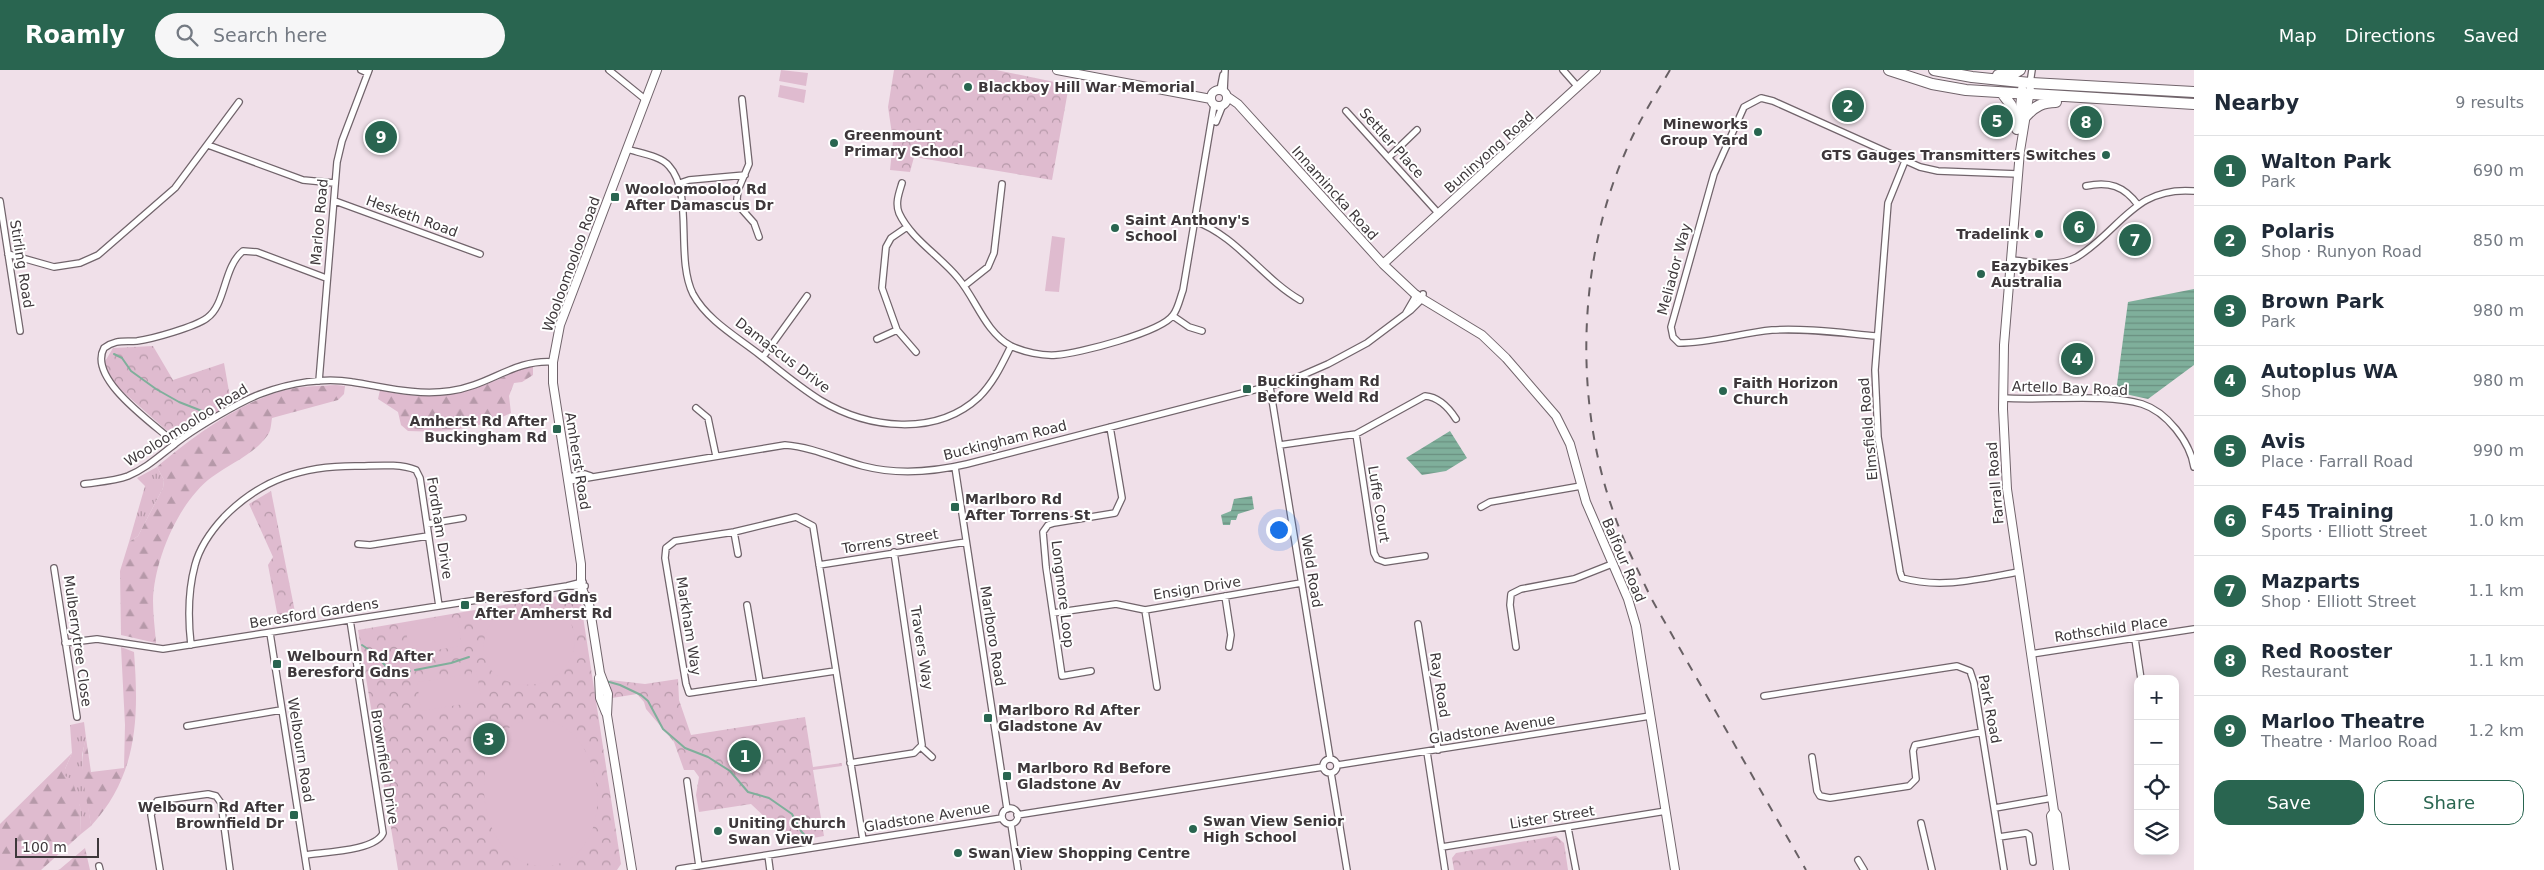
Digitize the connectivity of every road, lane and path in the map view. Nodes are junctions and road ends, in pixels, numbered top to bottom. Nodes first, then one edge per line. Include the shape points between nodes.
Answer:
1 (361, 70) edge
2 (609, 70) edge
3 (657, 70) edge
4 (1056, 70) edge
5 (1225, 70) edge
6 (1563, 70) edge
7 (1596, 70) edge
8 (1889, 70) edge
9 (1934, 70) edge
10 (2020, 70) edge
11 (2024, 70) edge
12 (2032, 70) edge
13 (369, 71) edge
14 (1898, 72) edge
15 (1988, 79) junction
16 (2026, 82) junction
17 (1578, 87) junction
18 (2194, 92) edge
19 (2002, 93) junction
20 (2025, 95) junction
21 (2084, 98) junction
22 (742, 99) dead end
23 (1220, 99) junction
24 (646, 100) junction
25 (239, 102) dead end
26 (2194, 104) edge
27 (1346, 112) dead end
28 (2026, 116) junction
29 (2017, 129) junction
30 (1417, 130) dead end
31 (208, 145) junction
32 (2020, 149) junction
33 (627, 150) junction
34 (1389, 157) junction
35 (1905, 161) junction
36 (2018, 174) junction
37 (745, 175) junction
38 (334, 183) junction
39 (680, 183) junction
40 (902, 184) dead end
41 (1002, 184) dead end
42 (2086, 186) dead end
43 (2194, 190) edge
44 (0, 201) edge
45 (335, 201) junction
46 (2138, 205) junction
47 (1439, 214) junction
48 (1194, 221) junction
49 (907, 227) junction
50 (759, 238) dead end
51 (8, 254) junction
52 (480, 254) dead end
53 (2012, 260) junction
54 (1385, 266) junction
55 (326, 278) junction
56 (964, 286) junction
57 (1421, 295) junction
58 (807, 296) dead end
59 (1300, 300) dead end
60 (1173, 316) junction
61 (896, 330) junction
62 (20, 331) dead end
63 (1202, 331) dead end
64 (1876, 336) junction
65 (877, 339) dead end
66 (1011, 346) junction
67 (916, 352) dead end
68 (763, 357) junction
69 (554, 362) junction
70 (319, 381) junction
71 (1270, 387) junction
72 (2003, 398) junction
73 (696, 408) dead end
74 (1456, 419) dead end
75 (1110, 427) junction
76 (1356, 434) junction
77 (175, 443) junction
78 (1280, 445) junction
79 (716, 456) junction
80 (955, 467) junction
81 (2194, 467) edge
82 (569, 479) junction
83 (84, 484) dead end
84 (1581, 486) junction
85 (1481, 506) dead end
86 (463, 518) dead end
87 (427, 524) junction
88 (734, 532) junction
89 (428, 536) junction
90 (966, 542) junction
91 (358, 544) dead end
92 (894, 552) junction
93 (738, 554) dead end
94 (1425, 556) dead end
95 (1612, 564) junction
96 (819, 565) junction
97 (54, 568) dead end
98 (2018, 572) junction
99 (1301, 583) junction
100 (582, 584) junction
101 (1225, 596) junction
102 (748, 605) dead end
103 (439, 606) junction
104 (1145, 610) junction
105 (1053, 613) junction
106 (350, 620) junction
107 (1418, 624) dead end
108 (2194, 629) edge
109 (270, 633) junction
110 (2135, 639) junction
111 (65, 643) junction
112 (190, 646) junction
113 (1229, 647) dead end
114 (1516, 648) dead end
115 (2031, 654) junction
116 (835, 671) junction
117 (1091, 671) dead end
118 (2140, 675) edge
119 (760, 682) junction
120 (1157, 687) dead end
121 (1764, 696) dead end
122 (282, 710) junction
123 (1650, 716) junction
124 (77, 717) dead end
125 (187, 726) dead end
126 (1982, 732) junction
127 (921, 747) junction
128 (1438, 750) junction
129 (1427, 752) junction
130 (932, 757) dead end
131 (1812, 757) dead end
132 (1330, 758) junction
133 (850, 763) junction
134 (1338, 765) junction
135 (1323, 767) junction
136 (1331, 773) junction
137 (687, 781) dead end
138 (2052, 798) junction
139 (1994, 808) junction
140 (1008, 809) junction
141 (1666, 811) junction
142 (2054, 812) junction
143 (1017, 815) junction
144 (1002, 818) junction
145 (1921, 823) dead end
146 (1011, 824) junction
147 (1568, 828) junction
148 (1999, 837) junction
149 (863, 840) junction
150 (1442, 847) junction
151 (305, 855) junction
152 (768, 855) junction
153 (630, 856) junction
154 (1858, 860) dead end
155 (2032, 862) dead end
156 (699, 866) junction
157 (678, 869) edge
158 (160, 870) edge
159 (230, 870) edge
160 (307, 870) edge
161 (628, 870) edge
162 (632, 870) edge
163 (770, 870) edge
164 (1018, 870) edge
165 (1347, 870) edge
166 (1445, 870) edge
167 (1576, 870) edge
168 (1675, 870) edge
169 (1864, 870) edge
170 (1932, 870) edge
171 (2004, 870) edge
172 (2058, 870) edge
173 (2065, 870) edge

1 - 13 street
2 - 24 street
3 - 24 main road, Wooloomooloo Road
4 - 23 main road, Innamincka Road
5 - 23 street
6 - 17 street
7 - 17 main road, Buninyong Road
8 - 14 highway
9 - 15 highway
10 - 15 highway
11 - 16 street
12 - 16 street
13 - 38 street, Marloo Road via 342,141
14 - 19 highway via 1954,88
15 - 16 highway
16 - 18 highway
16 - 20 main road, Farrall Road
17 - 47 main road, Buninyong Road
19 - 20 highway
19 - 29 highway via 2011,105
20 - 21 highway
20 - 28 main road, Farrall Road
20 - 29 main road, Farrall Road
21 - 26 highway
21 - 28 highway via 2045,102
22 - 37 street via 749,164
23 - 48 street
23 - 54 main road, Innamincka Road via 1250,117
24 - 33 main road, Wooloomooloo Road
25 - 31 street
27 - 34 street, Settler Place
28 - 32 main road, Farrall Road
29 - 32 main road, Farrall Road
30 - 34 street
31 - 38 street via 303,180
31 - 51 street via 175,188 98,255 80,264 54,267
32 - 36 main road, Farrall Road
33 - 39 street via 669,165
33 - 69 main road, Wooloomooloo Road via 560,325
34 - 47 street, Settler Place
35 - 36 street via 1938,171
35 - 64 street, Elmsfield Road via 1888,203
35 - 64 street, Meliador Way via 1773,101 1762,98 1751,102 1744,107 1714,174 1671,327 1673,337 1679,343 1793,329
36 - 53 main road, Farrall Road
37 - 39 street
37 - 50 street via 738,190 738,205 754,223
38 - 45 street, Marloo Road
39 - 68 street, Damascus Drive via 686,272 694,294 706,312
40 - 49 street via 897,198 898,211
41 - 56 street via 994,254 988,267
42 - 46 street via 2119,186
43 - 46 street via 2162,192
44 - 51 street, Stirling Road
45 - 52 street, Hesketh Road
45 - 55 street, Marloo Road
46 - 53 street via 2076,257 2058,263
47 - 54 main road, Buninyong Road
48 - 59 street via 1212,227 1285,292
48 - 60 street via 1183,290
49 - 56 street
49 - 61 street via 891,238 886,246 881,278
51 - 62 street, Stirling Road
53 - 72 main road, Farrall Road
54 - 57 main road, Innamincka Road
55 - 70 street, Marloo Road
55 - 77 street via 257,252 243,251 233,262 208,318 151,338 116,341 104,348 100,358 108,382
56 - 66 street via 988,324
57 - 71 street, Buckingham Road via 1406,313 1376,338 1308,374
57 - 84 main road, Balfour Road via 1495,346 1556,416 1570,444
58 - 68 street
60 - 63 street
60 - 66 street via 1148,332 1069,353 1042,354
61 - 65 street
61 - 67 street
64 - 98 street, Elmsfield Road via 1874,400 1894,545 1902,578 1922,584 1947,584
66 - 68 street, Damascus Drive via 996,376 980,396 952,415 917,424 873,421 836,408 806,391
69 - 70 street, Wooloomooloo Road via 533,361 467,388 434,393 400,391 350,381
69 - 82 main road, Amherst Road via 554,392
70 - 77 street, Wooloomooloo Road via 262,393
71 - 75 street, Buckingham Road
71 - 78 street, Weld Road
72 - 81 street, Artello Bay Road via 2120,400 2143,404 2165,418 2182,436
72 - 98 main road, Farrall Road via 2006,490
73 - 79 street via 708,418
74 - 76 street via 1450,409 1432,396 1425,396
75 - 80 street, Buckingham Road
75 - 105 street, Longmore Loop via 1122,498 1115,513 1054,523 1045,528 1043,537
76 - 78 street
76 - 94 street, Luffe Court via 1377,559 1385,562
77 - 83 street, Wooloomooloo Road via 162,456 134,473
78 - 99 street, Weld Road
79 - 80 street, Buckingham Road via 785,445 888,471
79 - 82 street, Buckingham Road
80 - 90 street, Marlboro Road
82 - 100 main road, Amherst Road
84 - 85 street
84 - 95 main road, Balfour Road
86 - 87 street
87 - 89 street, Fordham Drive
87 - 112 street, Fordham Drive via 419,474 412,468 345,466 278,478 242,499 199,552 192,578
88 - 93 street
88 - 96 street, Markham Way via 796,517 813,526
88 - 119 street, Markham Way via 675,542 666,548 686,684 689,693 693,693
89 - 91 street
89 - 103 street, Fordham Drive
90 - 92 street, Torrens Street
90 - 140 street, Marlboro Road
92 - 96 street, Torrens Street
92 - 127 street, Travers Way via 923,740
95 - 114 street via 1574,579 1521,589 1511,594
95 - 123 main road, Balfour Road via 1636,626
96 - 116 street, Markham Way
97 - 111 street, Mulberrytree Close
98 - 115 main road, Farrall Road
99 - 101 street, Ensign Drive
99 - 132 street, Weld Road
100 - 103 street, Beresford Gardens
100 - 153 main road, Amherst Road via 588,602 600,673 599,696 606,715
101 - 104 street, Ensign Drive
101 - 113 street via 1231,635
102 - 119 street
103 - 106 street, Beresford Gardens
104 - 105 street via 1116,604
104 - 120 street, Ensign Drive
105 - 117 street, Longmore Loop via 1062,676
106 - 109 street, Beresford Gardens
106 - 151 street, Brownfield Drive via 383,833 381,839 371,845
107 - 128 street, Ray Road
108 - 110 street, Rothschild Place
109 - 112 street, Beresford Gardens
109 - 122 street, Welbourn Road
110 - 115 street, Rothschild Place
110 - 118 street
111 - 112 street, Beresford Gardens via 89,639 154,649
111 - 124 street, Mulberrytree Close
115 - 138 main road, Farrall Road
116 - 119 street, Markham Way
116 - 133 street, Markham Way
121 - 126 street, Park Road via 1964,667 1973,677
122 - 125 street
122 - 151 street, Welbourn Road
123 - 128 street, Gladstone Avenue
123 - 141 main road, Balfour Road
126 - 131 street via 1914,745 1916,779 1909,786 1830,798 1817,792
126 - 139 street, Park Road
127 - 130 street
127 - 133 street via 914,753
128 - 129 street, Gladstone Avenue
129 - 134 street, Gladstone Avenue
129 - 150 street
132 - 134 street
132 - 135 street
133 - 149 street, Markham Way
134 - 136 street
135 - 136 street
135 - 143 street
136 - 165 street
137 - 156 street
138 - 139 street
138 - 142 main road, Farrall Road
139 - 148 street, Park Road
140 - 143 street, Gladstone Avenue via 1013,809
140 - 144 street, Gladstone Avenue
141 - 147 street, Lister Street
141 - 168 main road, Balfour Road
142 - 172 main road, Farrall Road via 2051,816
142 - 173 main road, Farrall Road
143 - 146 street via 1017,820
144 - 146 street, Gladstone Avenue
144 - 149 street, Gladstone Avenue
145 - 170 street
146 - 164 street
147 - 150 street, Lister Street
147 - 167 street
148 - 155 street via 2026,832
148 - 171 street, Park Road
149 - 152 street, Gladstone Avenue
150 - 166 street
151 - 160 street, Welbourn Road
152 - 156 street, Gladstone Avenue
152 - 163 street
153 - 161 main road, Amherst Road
153 - 162 main road, Amherst Road
154 - 169 street
156 - 157 street, Gladstone Avenue
158 - 159 street via 151,815 153,806 157,801 208,794 216,796 220,803

